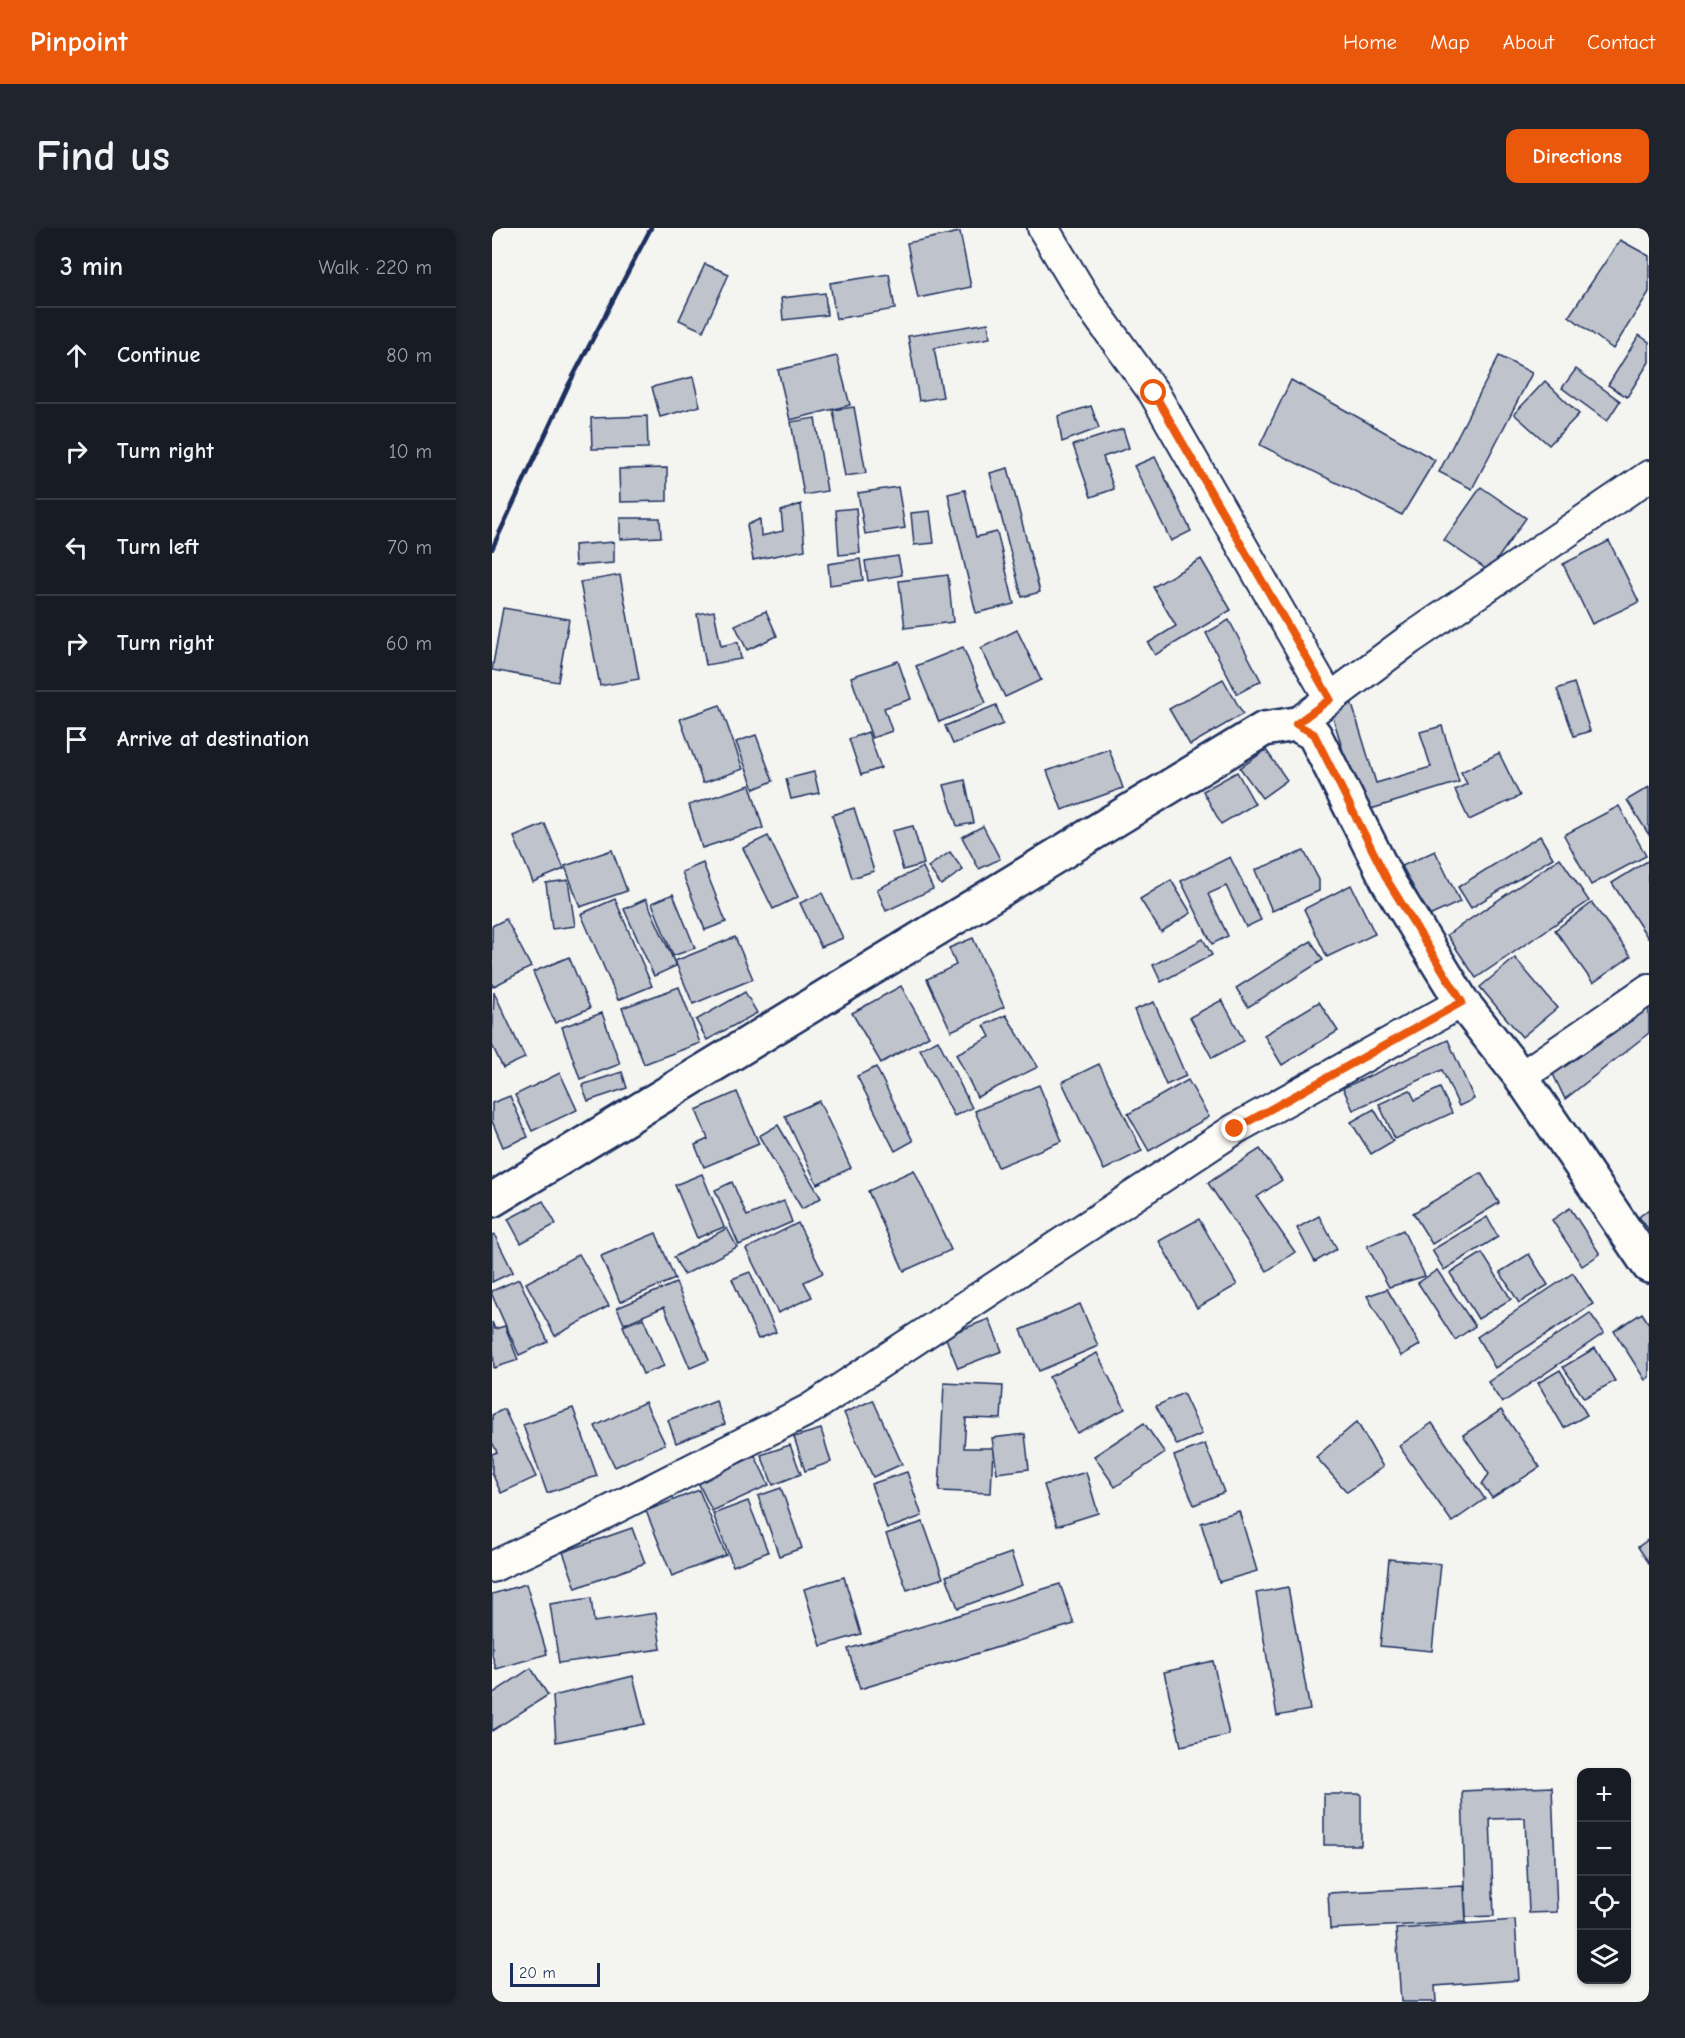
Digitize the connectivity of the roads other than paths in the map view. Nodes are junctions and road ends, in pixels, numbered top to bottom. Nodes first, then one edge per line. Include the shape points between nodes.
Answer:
1 (1043, 228) edge
2 (1649, 476) edge
3 (1330, 699) junction
4 (1296, 724) junction
5 (1649, 989) edge
6 (1462, 1002) junction
7 (1521, 1077) junction
8 (492, 1200) edge
9 (1649, 1266) edge
10 (492, 1567) edge

1 - 3 street via 1085,298 1154,393
2 - 3 street via 1410,639
3 - 4 street
4 - 6 street via 1314,734 1389,883
4 - 8 street via 1264,729
5 - 7 street
6 - 7 street
6 - 10 street via 1235,1129 810,1409
7 - 9 street

